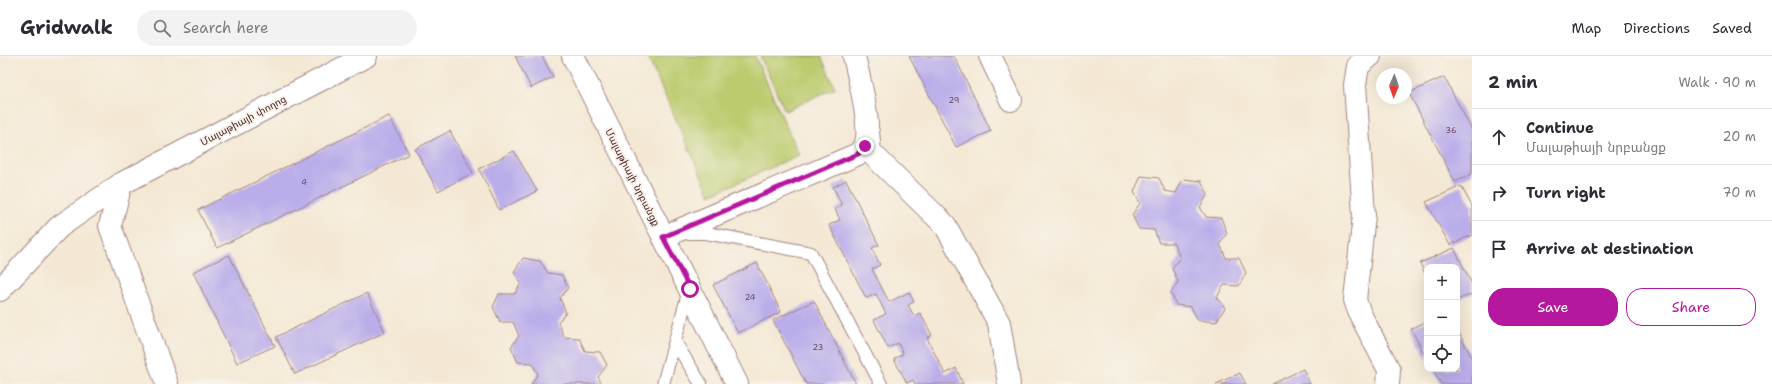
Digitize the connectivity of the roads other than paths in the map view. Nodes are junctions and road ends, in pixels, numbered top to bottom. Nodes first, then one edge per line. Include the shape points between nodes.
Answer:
1 (366, 56) edge
2 (573, 56) edge
3 (854, 56) edge
4 (990, 56) edge
5 (1370, 56) edge
6 (1011, 100) dead end
7 (868, 132) junction
8 (121, 184) junction
9 (669, 235) junction
10 (690, 289) junction
11 (0, 290) edge
12 (675, 342) junction
13 (167, 384) edge
14 (663, 384) edge
15 (701, 384) edge
16 (738, 384) edge
17 (881, 384) edge
18 (1009, 384) edge
19 (1388, 384) edge

1 - 8 street, Մալաթիայի փողոց
2 - 9 street, Մալաթիայի նրբանցք
3 - 7 street via 865,104
4 - 6 street
5 - 19 street via 1358,66 1355,85 1364,215 1355,300 1389,370
7 - 9 street via 865,146 858,154
7 - 18 street via 870,152 945,225 999,323
8 - 11 street, Մալաթիայի փողոց via 59,227
8 - 13 street via 110,226
9 - 10 street, Մալաթիայի նրբանցք
9 - 17 lane via 706,233 811,253
10 - 12 lane
10 - 16 street, Մալաթիայի նրբանցք
12 - 14 lane
12 - 15 lane

